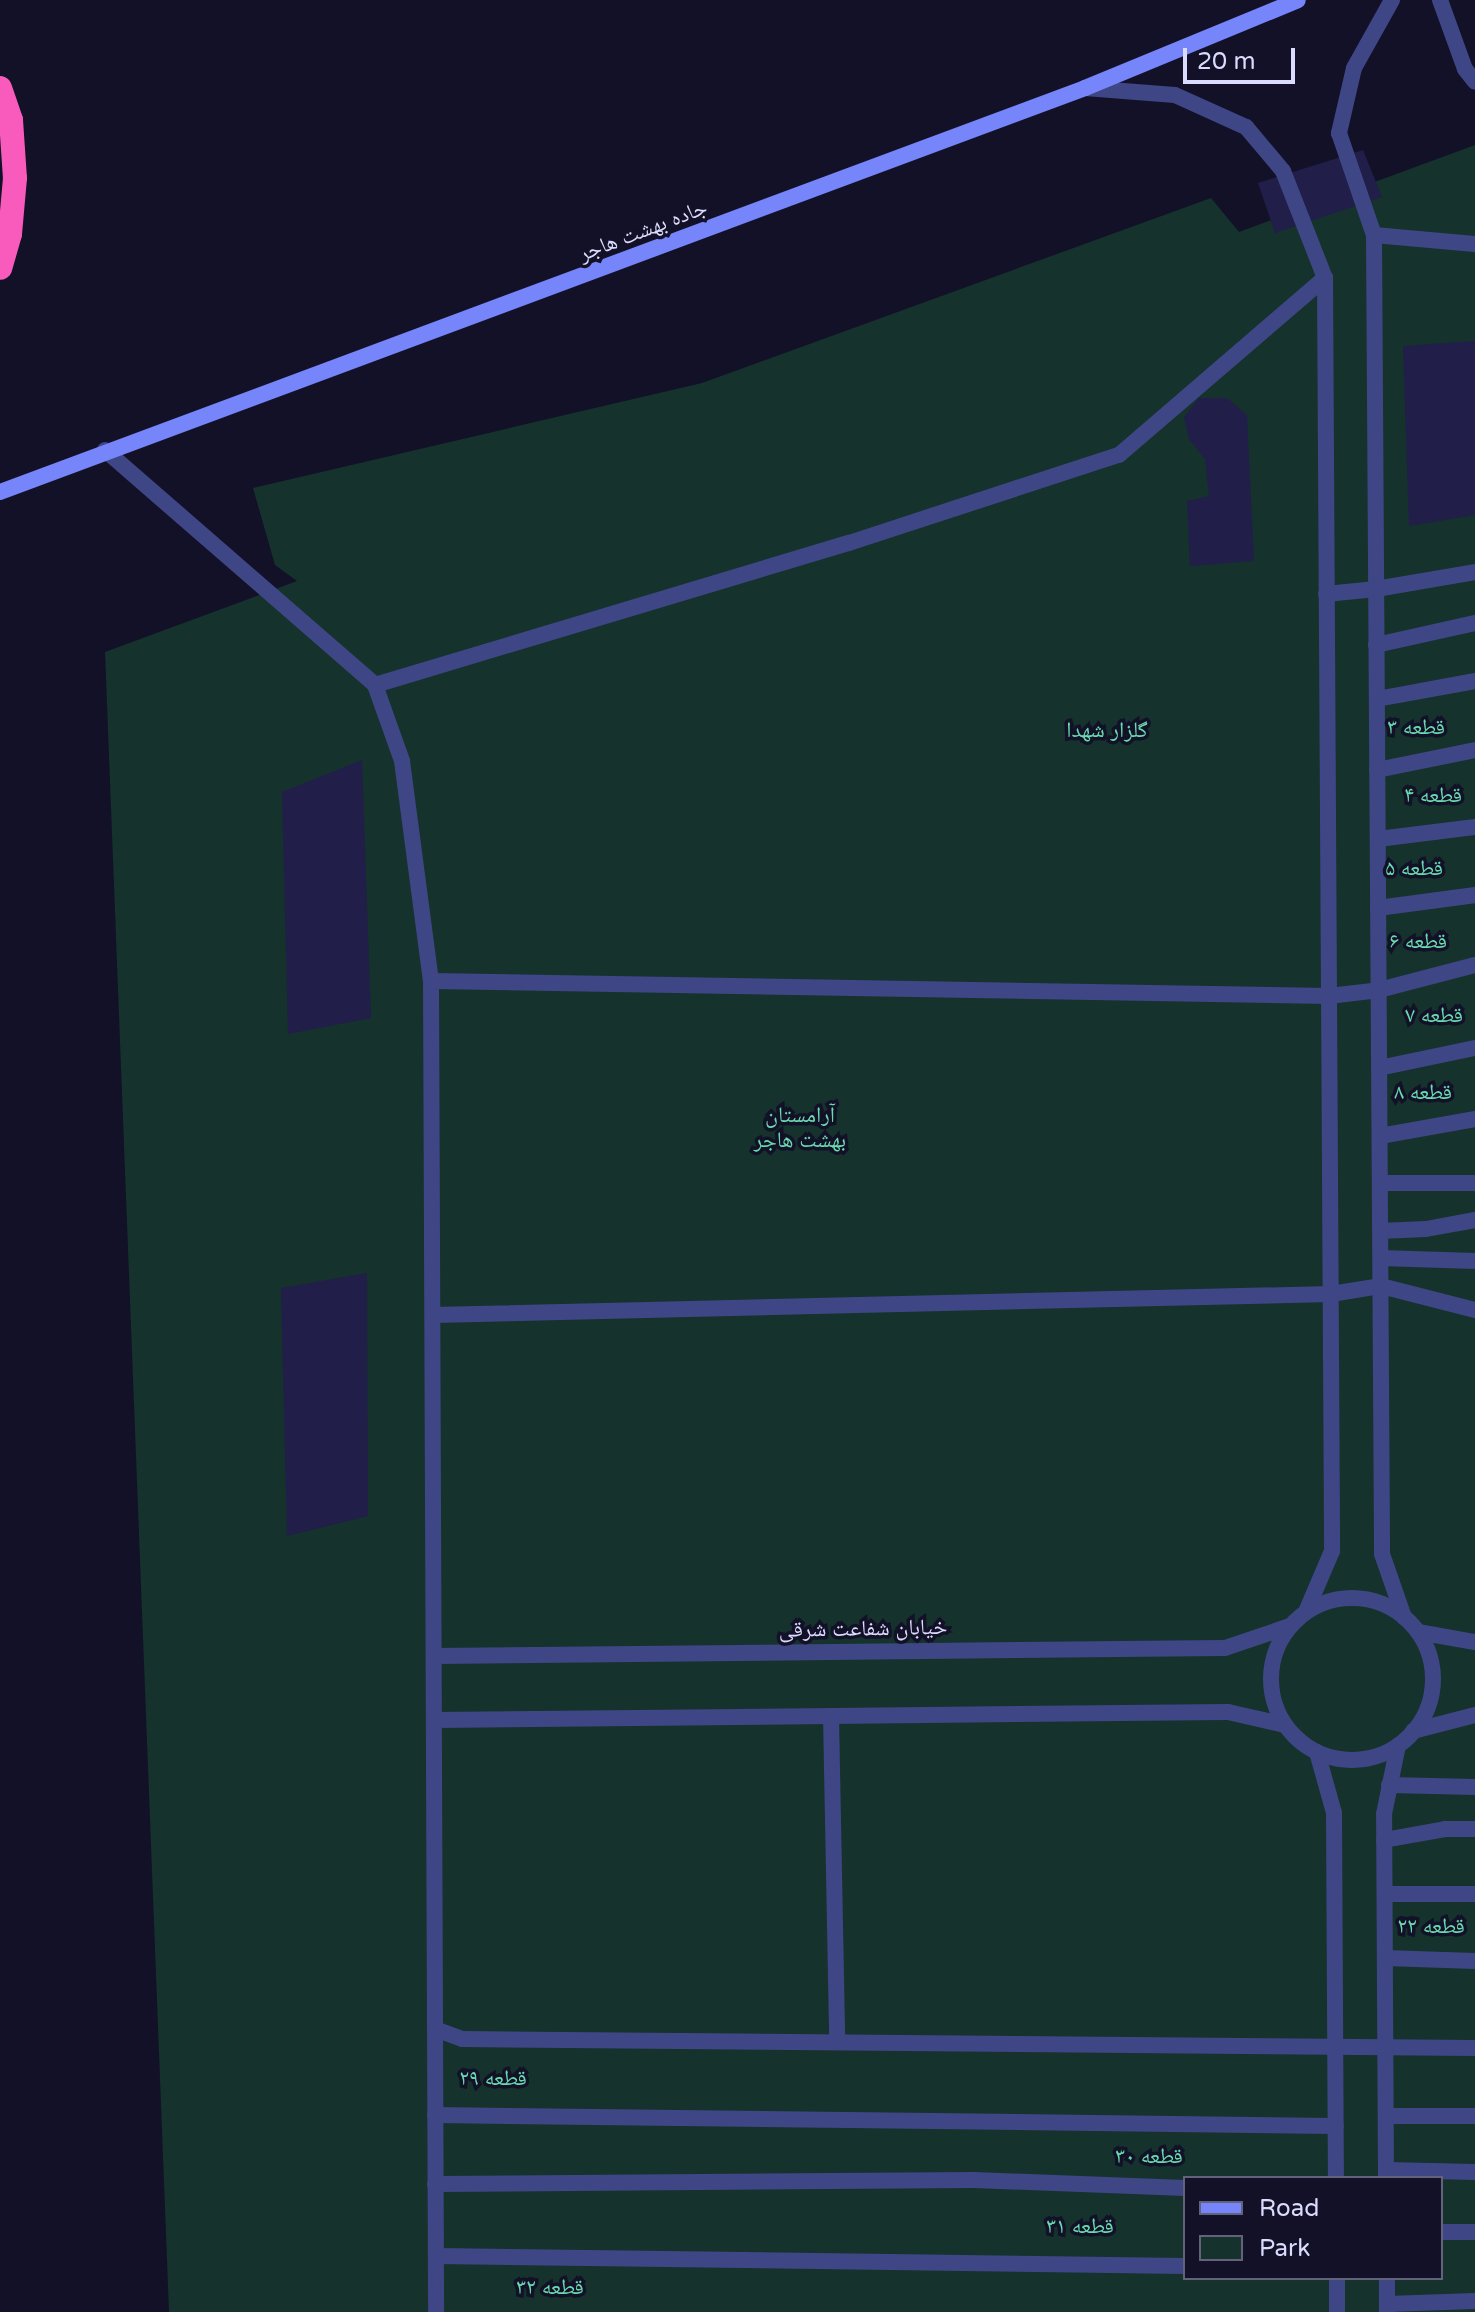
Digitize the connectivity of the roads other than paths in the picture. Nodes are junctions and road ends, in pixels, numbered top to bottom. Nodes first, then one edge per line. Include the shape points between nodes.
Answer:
1 (1298, 0) edge
2 (1392, 0) edge
3 (1440, 0) edge
4 (1475, 82) edge
5 (0, 88) edge
6 (1085, 88) junction
7 (1374, 235) junction
8 (1475, 244) edge
9 (0, 268) edge
10 (1325, 278) junction
11 (105, 450) junction
12 (0, 492) edge
13 (1475, 572) edge
14 (1376, 589) junction
15 (1326, 594) junction
16 (1475, 623) edge
17 (1376, 645) junction
18 (1475, 681) edge
19 (375, 685) junction
20 (1377, 699) junction
21 (1475, 750) edge
22 (1377, 770) junction
23 (1475, 827) edge
24 (1378, 839) junction
25 (1475, 895) edge
26 (1378, 908) junction
27 (1475, 965) edge
28 (431, 981) junction
29 (1379, 990) junction
30 (1329, 996) junction
31 (1475, 1048) edge
32 (1379, 1068) junction
33 (1475, 1119) edge
34 (1380, 1136) junction
35 (1380, 1183) junction
36 (1475, 1183) edge
37 (1475, 1220) edge
38 (1380, 1231) junction
39 (1381, 1258) junction
40 (1475, 1261) edge
41 (1381, 1286) junction
42 (1331, 1294) junction
43 (1475, 1310) edge
44 (433, 1315) junction
45 (1306, 1612) junction
46 (1404, 1617) junction
47 (1290, 1626) junction
48 (1418, 1632) junction
49 (1475, 1642) edge
50 (434, 1656) junction
51 (1475, 1715) edge
52 (831, 1716) junction
53 (434, 1720) junction
54 (1285, 1725) junction
55 (1413, 1731) junction
56 (1398, 1745) junction
57 (1317, 1752) junction
58 (1389, 1785) junction
59 (1475, 1787) edge
60 (1475, 1829) edge
61 (1384, 1840) junction
62 (1385, 1894) junction
63 (1475, 1894) edge
64 (1385, 1958) junction
65 (1475, 1961) edge
66 (435, 2029) junction
67 (837, 2042) junction
68 (1336, 2046) junction
69 (1475, 2048) edge
70 (1386, 2049) junction
71 (435, 2115) junction
72 (1386, 2116) junction
73 (1475, 2116) edge
74 (1336, 2126) junction
75 (1475, 2172) edge
76 (1386, 2174) edge
77 (1336, 2176) edge
78 (435, 2184) junction
79 (1183, 2188) edge
80 (1443, 2232) edge
81 (1475, 2232) edge
82 (436, 2256) junction
83 (1183, 2266) edge
84 (1337, 2280) edge
85 (1387, 2280) edge
86 (1475, 2301) edge
87 (1387, 2308) edge
88 (436, 2312) edge
89 (1337, 2312) edge

1 - 6 main road, جاده بهشت هاجر
2 - 7 street via 1354,68 1339,133
3 - 4 street via 1465,69
5 - 9 highway via 11,120 15,178 10,234
6 - 10 street via 1175,95 1246,127 1283,171
6 - 11 main road, جاده بهشت هاجر via 359,362
7 - 8 street
7 - 14 street
10 - 15 street
10 - 19 street via 1119,455 849,543
11 - 12 main road, جاده بهشت هاجر
11 - 19 street
13 - 14 street
14 - 15 street
14 - 17 street
15 - 30 street
16 - 17 street
17 - 20 street
18 - 20 street
19 - 28 street via 402,761
20 - 22 street
21 - 22 street
22 - 24 street
23 - 24 street
24 - 26 street
25 - 26 street
26 - 29 street
27 - 29 street
28 - 30 street
28 - 44 street
29 - 30 street
29 - 32 street
30 - 42 street
31 - 32 street
32 - 34 street
33 - 34 street
34 - 35 street
35 - 36 street
35 - 38 street
37 - 38 street
38 - 39 street
39 - 40 street
39 - 41 street
41 - 42 street
41 - 43 street
41 - 46 street via 1382,1554
42 - 44 street
42 - 45 street via 1332,1551
44 - 50 street
45 - 46 street via 1324,1602 1356,1598 1386,1605
45 - 47 street
46 - 48 street
47 - 50 street, خیابان شفاعت شرقی via 1225,1648
47 - 54 street via 1272,1664 1275,1706
48 - 49 street
48 - 55 street via 1432,1672 1425,1713
50 - 53 street
51 - 55 street
52 - 53 street
52 - 54 street via 1228,1712
52 - 67 street
53 - 66 street
54 - 57 street
55 - 56 street
56 - 57 street via 1358,1759
56 - 58 street
57 - 68 street via 1334,1813
58 - 59 street
58 - 61 street
60 - 61 street
61 - 62 street
62 - 63 street
62 - 64 street
64 - 65 street
64 - 70 street
66 - 67 street via 462,2039
66 - 71 street
67 - 68 street
68 - 70 street
68 - 74 street
69 - 70 street
70 - 72 street
71 - 74 street
71 - 78 street
72 - 73 street
72 - 76 street
74 - 77 street
75 - 76 street
78 - 79 street via 974,2180
78 - 82 street
80 - 81 street
82 - 83 street
82 - 88 street
84 - 89 street
85 - 87 street
86 - 87 street

